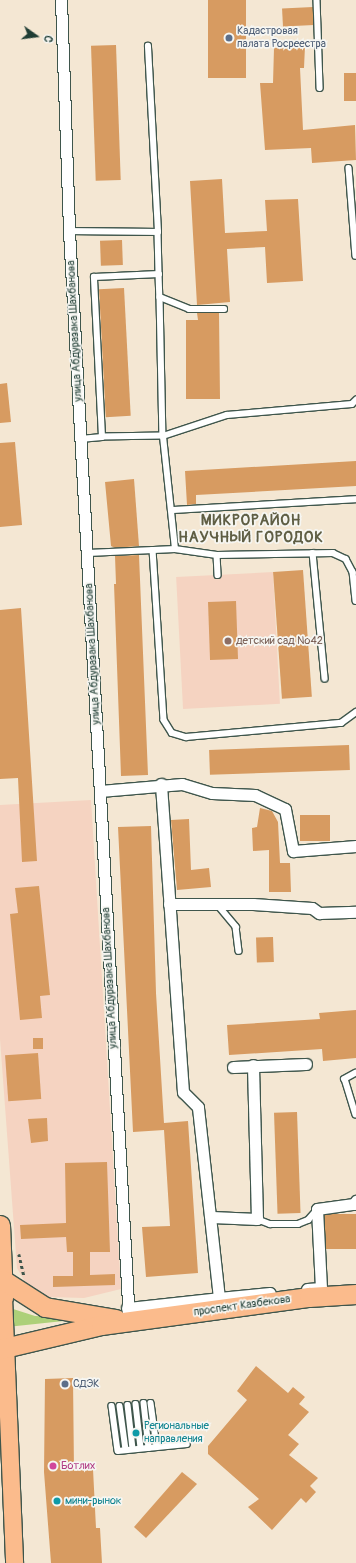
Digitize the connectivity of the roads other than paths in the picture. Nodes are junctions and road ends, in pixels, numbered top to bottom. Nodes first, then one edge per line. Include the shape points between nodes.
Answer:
1 (60, 0) edge
2 (317, 0) edge
3 (148, 46) dead end
4 (320, 88) dead end
5 (349, 168) dead end
6 (69, 231) junction
7 (158, 232) junction
8 (356, 256) edge
9 (160, 274) junction
10 (160, 296) junction
11 (224, 309) dead end
12 (356, 400) edge
13 (164, 436) junction
14 (102, 437) junction
15 (80, 439) junction
16 (356, 499) edge
17 (172, 510) junction
18 (175, 549) junction
19 (154, 550) junction
20 (88, 553) junction
21 (313, 553) junction
22 (217, 555) junction
23 (354, 571) edge
24 (218, 575) dead end
25 (356, 601) edge
26 (325, 678) dead end
27 (356, 712) edge
28 (161, 784) junction
29 (100, 791) junction
30 (356, 846) edge
31 (169, 904) junction
32 (216, 904) junction
33 (356, 912) edge
34 (239, 951) dead end
35 (306, 1064) dead end
36 (253, 1065) junction
37 (232, 1067) dead end
38 (356, 1073) edge
39 (356, 1114) edge
40 (356, 1201) edge
41 (317, 1210) junction
42 (212, 1217) junction
43 (257, 1219) junction
44 (0, 1225) edge
45 (356, 1287) edge
46 (321, 1288) junction
47 (2, 1293) edge
48 (356, 1294) edge
49 (219, 1298) junction
50 (128, 1315) junction
51 (3, 1348) edge
52 (151, 1403) dead end
53 (136, 1404) dead end
54 (144, 1404) dead end
55 (128, 1405) dead end
56 (112, 1406) dead end
57 (120, 1406) dead end
58 (187, 1444) dead end
59 (157, 1447) junction
60 (141, 1448) junction
61 (149, 1448) junction
62 (134, 1449) junction
63 (126, 1450) junction
64 (14, 1563) edge

1 - 6 street, улица Абдуразака Шахбанова
2 - 4 lane
3 - 7 lane
5 - 8 lane
6 - 7 lane
6 - 15 street, улица Абдуразака Шахбанова
7 - 9 lane
9 - 10 lane
9 - 14 lane via 94,277
10 - 11 lane via 189,309
10 - 13 lane
12 - 13 lane via 352,404 227,415
13 - 14 lane
13 - 17 lane
14 - 15 lane
15 - 20 street, улица Абдуразака Шахбанова
16 - 17 lane
17 - 18 lane
18 - 19 lane
18 - 22 lane
19 - 20 lane
19 - 27 lane via 164,720 172,732 186,737 333,724 341,723
20 - 29 street, улица Абдуразака Шахбанова
21 - 22 lane
21 - 23 lane via 333,553 346,559
21 - 26 lane
22 - 24 lane
23 - 25 lane
28 - 29 street
28 - 30 street via 182,784 212,793 255,795 285,809 293,851
28 - 31 street
29 - 50 street, улица Абдуразака Шахбанова
31 - 32 street
31 - 42 street via 183,1092 198,1107
32 - 33 street via 312,908 319,913
32 - 34 lane via 236,927
35 - 36 street
36 - 37 street
36 - 43 street
38 - 39 lane via 345,1079
40 - 41 street via 354,1204
41 - 43 lane via 308,1220 298,1224 270,1224
41 - 46 street
42 - 43 street
42 - 49 street
44 - 47 highway
45 - 46 street
46 - 49 street
47 - 50 highway via 45,1307
47 - 51 main road
48 - 50 highway, проспект Казбекова
49 - 50 street
50 - 51 highway, проспект Казбекова via 101,1325
51 - 64 main road
52 - 59 lane
53 - 60 lane
54 - 61 lane
55 - 62 lane
56 - 63 lane via 118,1450
57 - 63 lane
58 - 59 lane
59 - 61 lane
60 - 61 lane
60 - 62 lane
62 - 63 lane

